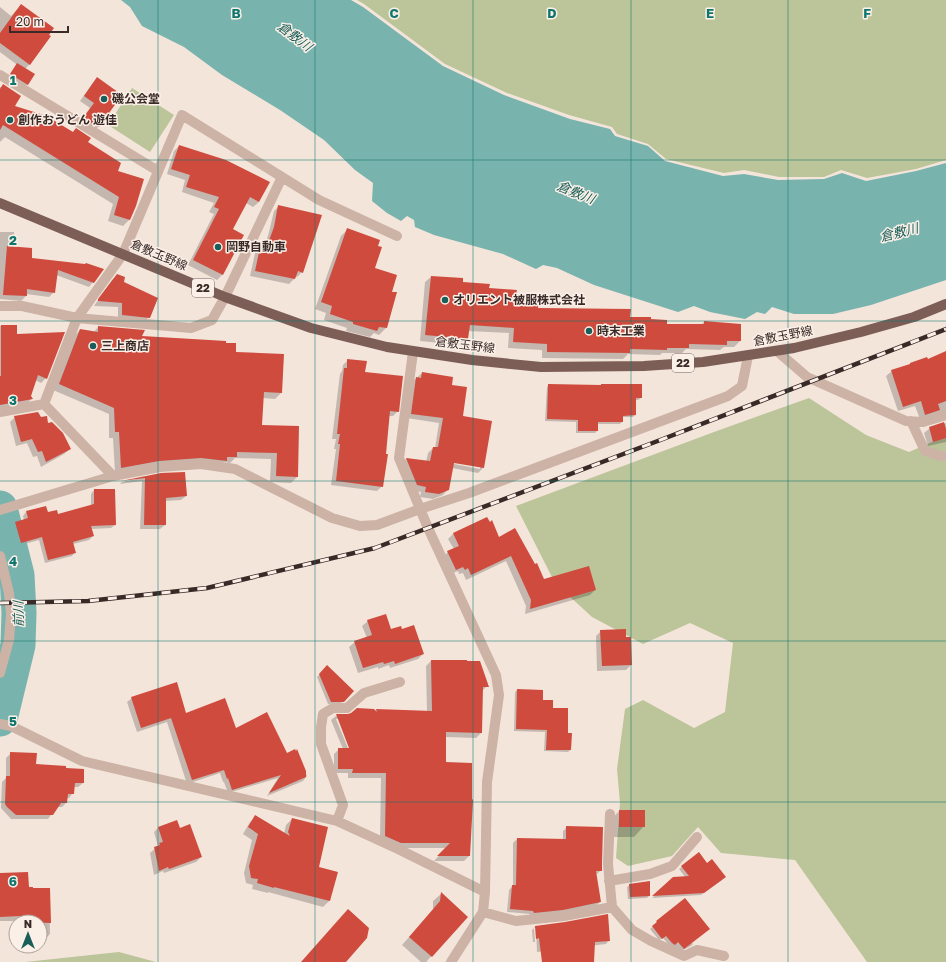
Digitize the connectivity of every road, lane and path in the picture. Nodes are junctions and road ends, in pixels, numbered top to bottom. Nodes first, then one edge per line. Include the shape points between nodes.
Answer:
1 (0, 75) edge
2 (158, 171) junction
3 (282, 177) junction
4 (0, 203) edge
5 (397, 236) dead end
6 (123, 254) junction
7 (225, 297) junction
8 (946, 304) edge
9 (0, 306) edge
10 (77, 318) junction
11 (777, 350) junction
12 (413, 352) junction
13 (748, 356) junction
14 (44, 404) junction
15 (0, 412) edge
16 (946, 415) edge
17 (911, 421) junction
18 (946, 456) edge
19 (113, 476) junction
20 (5, 508) edge
21 (420, 508) junction
22 (0, 556) edge
23 (0, 673) edge
24 (400, 682) dead end
25 (3, 724) edge
26 (610, 814) dead end
27 (337, 821) junction
28 (697, 837) dead end
29 (609, 881) junction
30 (485, 892) junction
31 (612, 906) junction
32 (483, 912) junction
33 (724, 956) dead end
34 (451, 962) edge

1 - 2 street
2 - 3 street via 182,115
2 - 6 street
3 - 5 street via 319,200
3 - 7 street
4 - 6 main road, 倉敷玉野線 / 22
6 - 7 main road, 倉敷玉野線 / 22
6 - 10 street
7 - 10 street via 212,320 191,328
7 - 12 main road, 倉敷玉野線 / 22 via 311,328
8 - 11 main road, 倉敷玉野線 / 22 via 914,317 861,332
9 - 10 street via 22,306
10 - 14 street
11 - 13 main road, 倉敷玉野線 / 22
11 - 17 street via 807,377
12 - 13 main road, 倉敷玉野線 / 22 via 541,367 644,366
12 - 21 street via 399,458
13 - 21 street via 742,386 728,396 477,490
14 - 15 street
14 - 19 street
16 - 17 street via 923,422
17 - 18 street via 925,451
19 - 20 street
19 - 21 street via 160,467 201,464 235,469 332,518 360,526 377,525
21 - 30 street via 496,676 499,695 487,782
22 - 23 street via 11,614 9,640
24 - 27 street via 364,693 347,708 333,708 323,714 321,744 343,805
25 - 27 street via 82,761
26 - 29 street
27 - 30 street
28 - 29 street via 672,866 650,874
29 - 31 street
30 - 32 street
31 - 32 street via 564,916 516,921
31 - 33 street via 632,930 684,956 697,950
32 - 34 street

